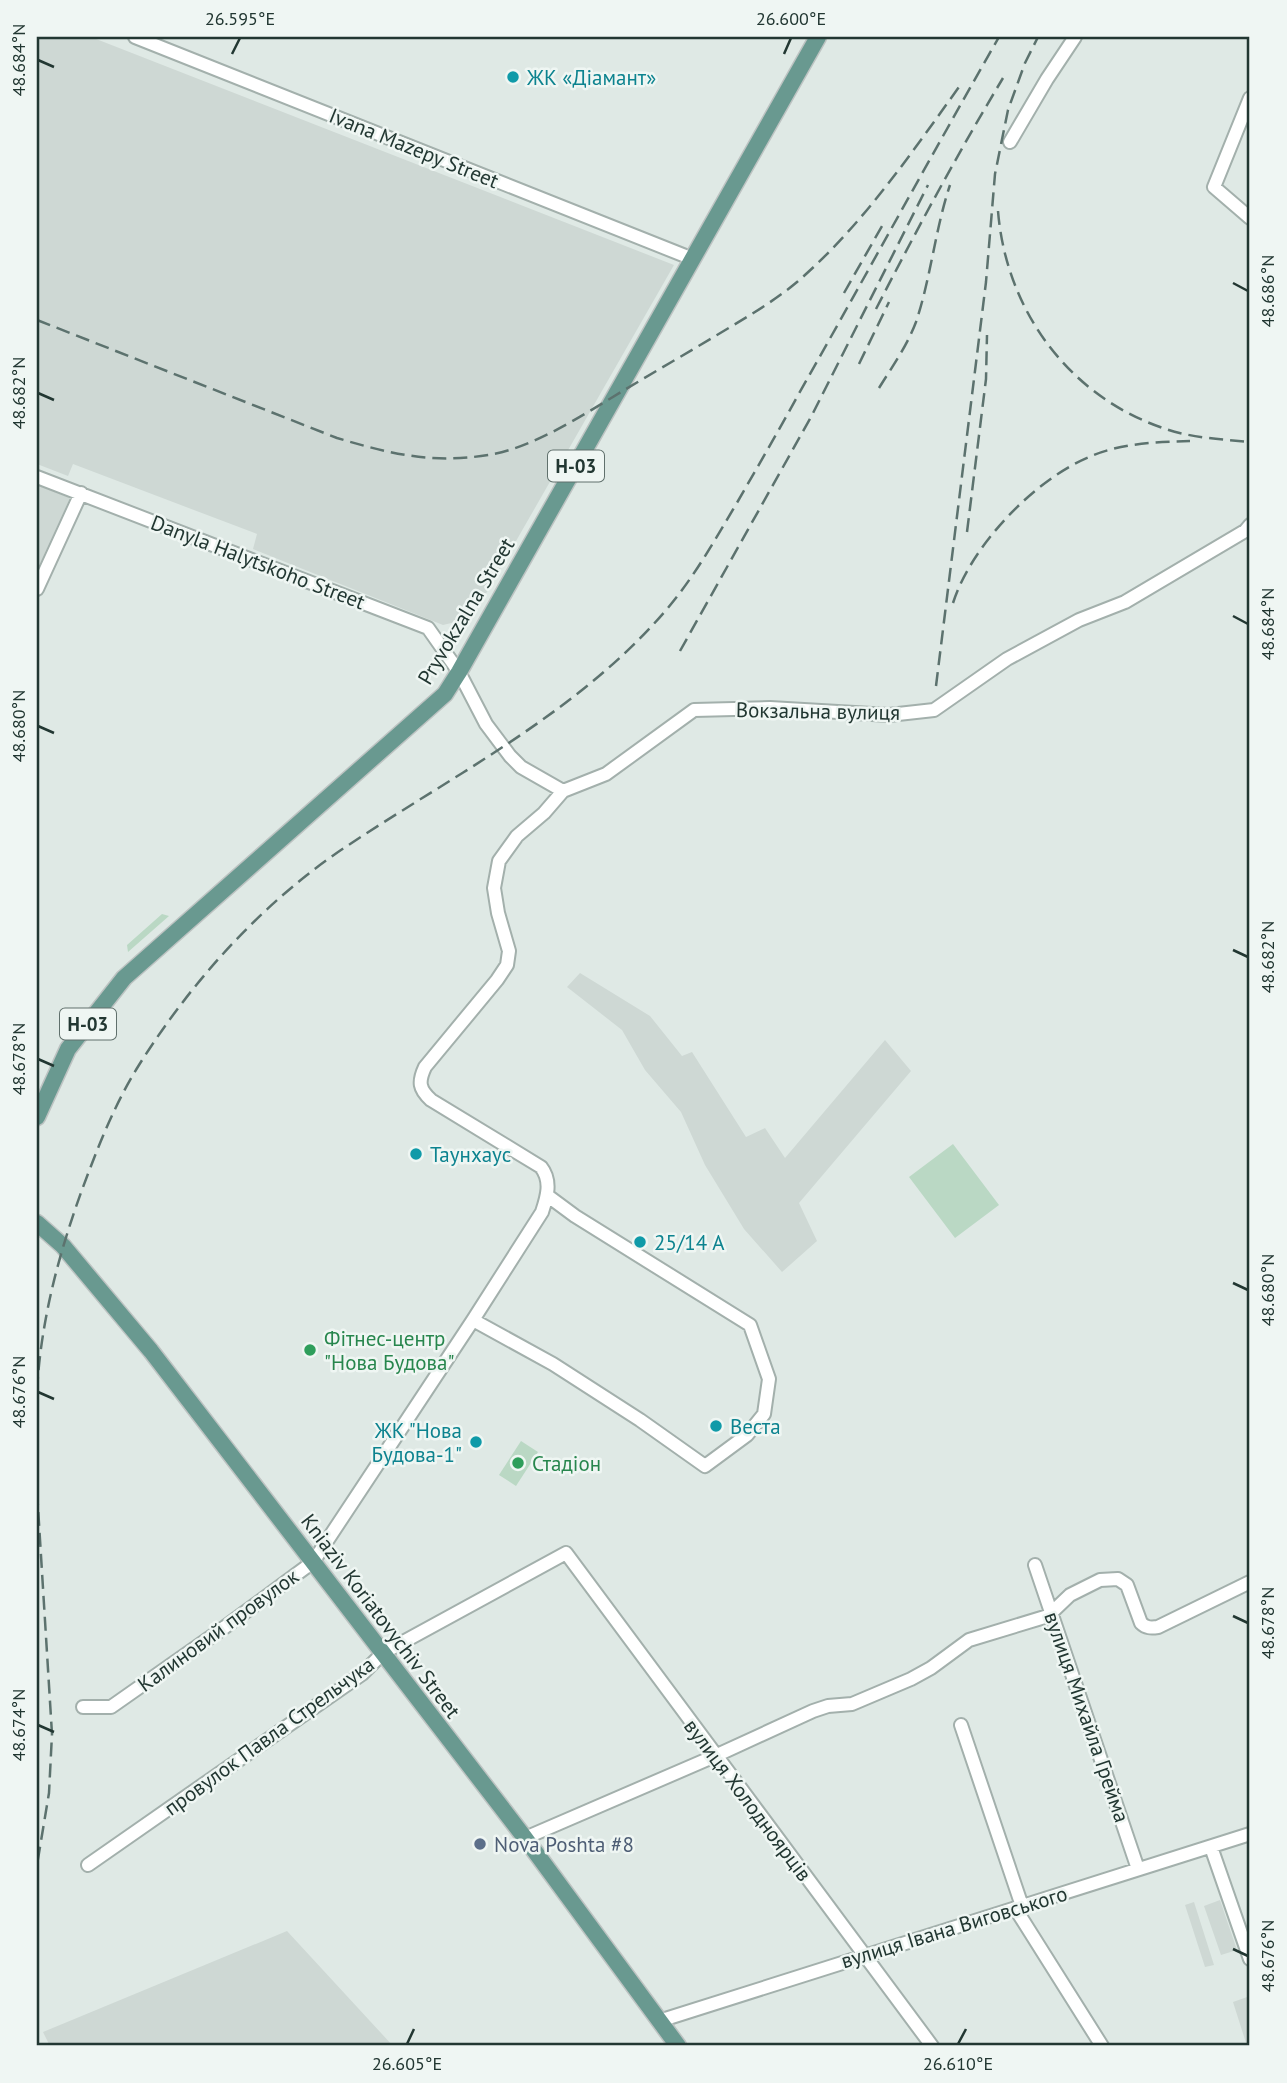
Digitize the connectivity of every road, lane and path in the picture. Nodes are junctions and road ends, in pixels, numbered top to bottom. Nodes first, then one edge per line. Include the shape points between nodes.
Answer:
1 (135, 37) edge
2 (818, 37) edge
3 (1075, 37) edge
4 (1250, 98) edge
5 (1010, 142) dead end
6 (1250, 218) edge
7 (693, 259) junction
8 (37, 477) edge
9 (80, 493) junction
10 (1250, 525) edge
11 (37, 589) edge
12 (459, 672) junction
13 (563, 791) junction
14 (37, 1117) edge
15 (548, 1196) junction
16 (37, 1223) edge
17 (474, 1320) junction
18 (566, 1553) joint
19 (313, 1562) junction
20 (1035, 1566) dead end
21 (1250, 1582) edge
22 (1051, 1613) junction
23 (383, 1653) junction
24 (83, 1707) dead end
25 (961, 1725) dead end
26 (715, 1756) junction
27 (1250, 1834) edge
28 (525, 1838) junction
29 (1211, 1847) junction
30 (88, 1866) dead end
31 (1138, 1870) junction
32 (1019, 1907) junction
33 (864, 1955) junction
34 (1250, 1959) edge
35 (659, 2021) junction
36 (678, 2046) edge
37 (932, 2046) edge
38 (1102, 2046) edge

1 - 7 street, Ivana Mazepy Street
2 - 7 main road, Pryvokzalna Street / Н-03
3 - 5 street
4 - 6 street via 1214,187
7 - 12 main road, Pryvokzalna Street / Н-03
8 - 9 street, Danyla Halytskoho Street
9 - 11 street
9 - 12 street, Danyla Halytskoho Street via 428,628
10 - 13 street, Вокзальна вулиця via 1125,602 1079,620 1007,659 934,710 889,715 770,708 694,710 606,774
12 - 13 street via 486,724 510,756
12 - 14 main road, Pryvokzalna Street / Н-03 via 445,694 124,978 68,1049
13 - 15 street via 517,836 499,861 494,888 509,951 507,965 419,1080 431,1100 541,1167
15 - 17 street, Калиновий провулок
15 - 17 street via 750,1325 769,1380 765,1414 747,1435 705,1466 553,1364
16 - 19 main road, Kniaziv Koriatovychiv Street via 63,1246 151,1351
17 - 19 street, Калиновий провулок
18 - 23 street, провулок Павла Стрельчука
18 - 26 street, вулиця Холодноярців
19 - 23 main road, Kniaziv Koriatovychiv Street
19 - 24 street, Калиновий провулок via 111,1707
20 - 22 street, вулиця Михайла Грейма
21 - 22 street via 1155,1628 1141,1623 1130,1590 1118,1579 1100,1580 1077,1590
22 - 26 street via 969,1640 911,1679 852,1704 813,1710
22 - 31 street, вулиця Михайла Грейма
23 - 28 main road, Kniaziv Koriatovychiv Street
23 - 30 street, провулок Павла Стрельчука via 362,1674
25 - 32 street
26 - 28 street
26 - 33 street, вулиця Холодноярців
27 - 29 street, вулиця Івана Виговського
28 - 35 main road, Kniaziv Koriatovychiv Street
29 - 31 street, вулиця Івана Виговського
29 - 34 street
31 - 32 street, вулиця Івана Виговського
32 - 33 street, вулиця Івана Виговського
32 - 38 street
33 - 35 street, вулиця Івана Виговського
33 - 37 street, вулиця Холодноярців
35 - 36 main road, Kniaziv Koriatovychiv Street

